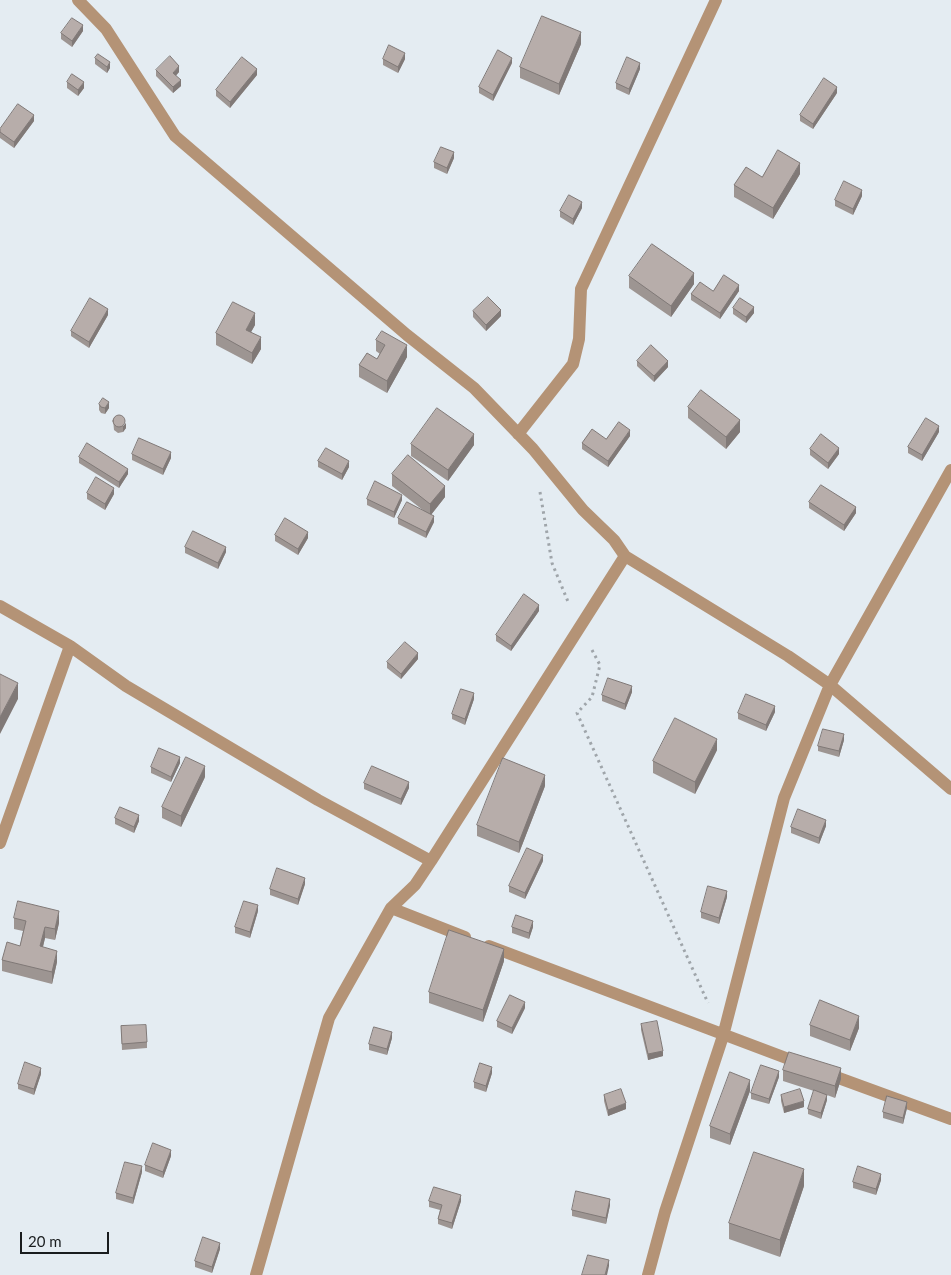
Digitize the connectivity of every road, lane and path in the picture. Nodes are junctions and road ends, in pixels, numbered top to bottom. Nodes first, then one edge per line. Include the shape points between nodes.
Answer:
1 (78, 0) edge
2 (716, 0) edge
3 (518, 434) junction
4 (951, 470) edge
5 (539, 487) dead end
6 (625, 556) junction
7 (0, 606) edge
8 (579, 626) junction
9 (70, 646) junction
10 (830, 685) junction
11 (951, 789) edge
12 (0, 842) edge
13 (430, 861) junction
14 (390, 908) junction
15 (723, 1036) junction
16 (951, 1119) edge
17 (256, 1275) edge
18 (648, 1275) edge

1 - 3 street via 106,29 175,136 408,336 474,388
2 - 3 street via 581,289 579,340 573,364
3 - 6 street
4 - 10 street
5 - 8 path via 552,562
6 - 8 street
6 - 10 street
7 - 9 street
8 - 13 street
8 - 15 path via 600,665 592,697 577,713
9 - 12 street
9 - 13 street via 126,686 318,800
10 - 11 street
10 - 15 street via 784,798
13 - 14 street via 415,885
14 - 15 street
14 - 17 street via 329,1018
15 - 16 street
15 - 18 street via 665,1212

